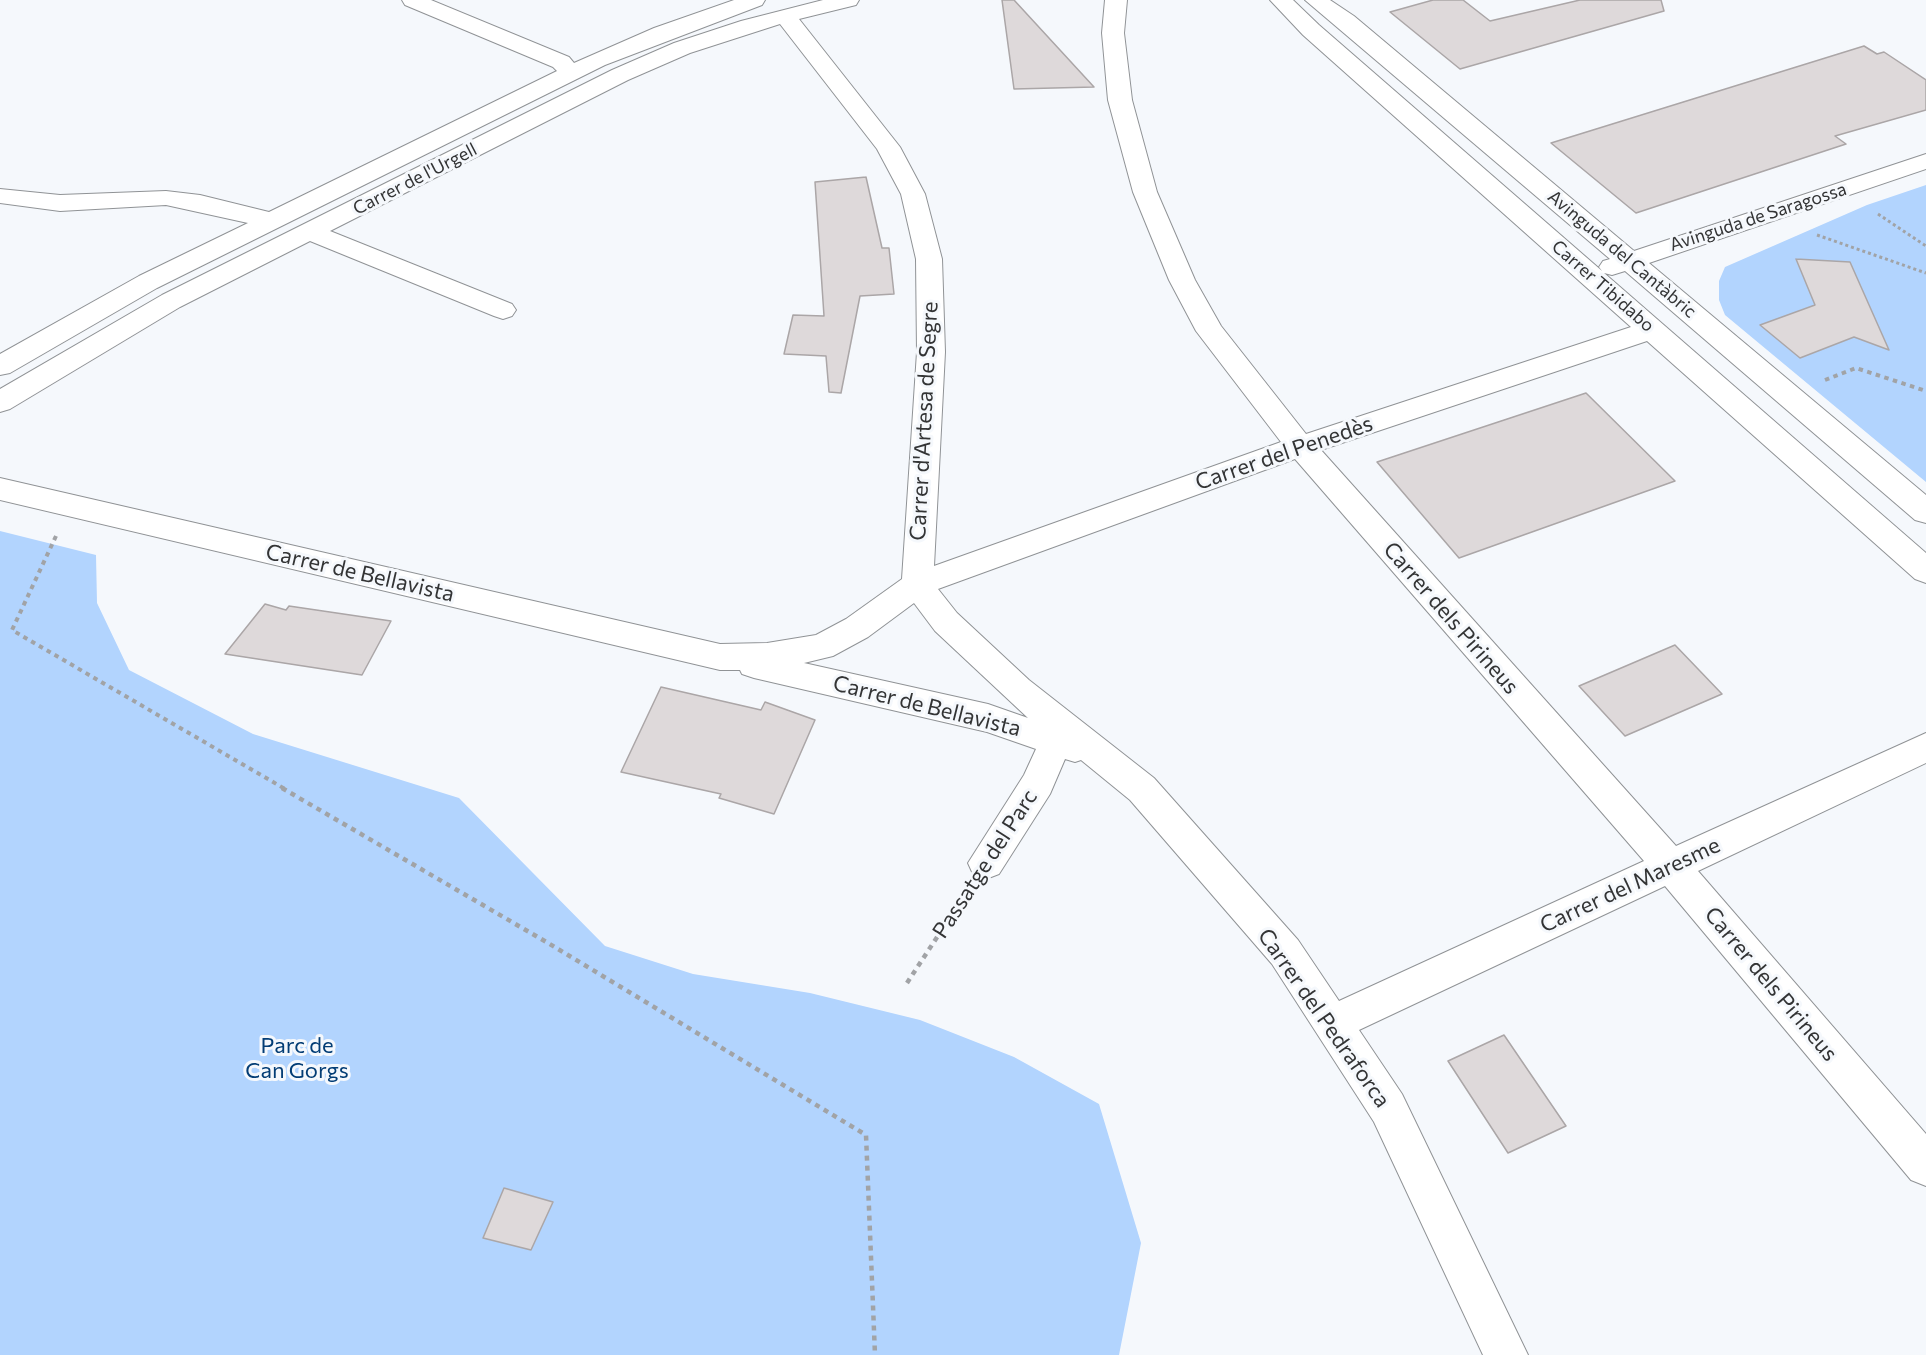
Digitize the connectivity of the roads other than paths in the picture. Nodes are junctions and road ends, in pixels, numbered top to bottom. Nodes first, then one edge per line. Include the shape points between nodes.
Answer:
1 (413, 0) edge
2 (754, 0) edge
3 (849, 0) edge
4 (1116, 0) edge
5 (1281, 0) edge
6 (1316, 0) edge
7 (785, 16) junction
8 (571, 74) junction
9 (1926, 161) edge
10 (0, 196) edge
11 (272, 221) junction
12 (309, 232) junction
13 (1629, 260) junction
14 (1590, 274) junction
15 (503, 309) dead end
16 (1653, 329) junction
17 (0, 366) edge
18 (0, 402) edge
19 (1300, 446) junction
20 (0, 489) edge
21 (1926, 512) edge
22 (1926, 571) edge
23 (917, 584) junction
24 (720, 657) junction
25 (1056, 741) junction
26 (1926, 747) edge
27 (1127, 777) junction
28 (986, 863) road end
29 (1671, 866) junction
30 (1333, 1023) junction
31 (1926, 1165) edge
32 (1506, 1355) edge

1 - 8 street via 561,62
2 - 8 street, Carrer de l'Urgell via 662,33
3 - 7 street, Carrer de l'Urgell
4 - 19 street, Carrer dels Pirineus via 1113,33 1120,100 1145,192 1182,280 1210,331
5 - 14 street, Carrer Tibidabo
6 - 13 street, Avinguda del Cantàbric via 1346,21
7 - 12 street, Carrer de l'Urgell via 682,48 620,75
7 - 23 street, Carrer d'Artesa de Segre via 888,147 913,194 929,259 931,352
8 - 11 street, Carrer de l'Urgell
9 - 13 street, Avinguda de Saragossa
10 - 11 street via 60,203 166,198
11 - 17 street, Carrer de l'Urgell via 148,282
12 - 15 street
12 - 18 street, Carrer de l'Urgell via 171,301
13 - 14 street, Avinguda de Saragossa
13 - 21 street, Avinguda del Cantàbric
14 - 16 street, Carrer Tibidabo
16 - 19 street, Carrer del Penedès
16 - 22 street, Carrer Tibidabo
19 - 23 street, Carrer del Penedès
19 - 29 street, Carrer dels Pirineus
20 - 24 street, Carrer de Bellavista
23 - 24 street, Carrer de Bellavista via 857,628 822,647 767,656
23 - 27 street via 946,622 1017,690
24 - 25 street, Carrer de Bellavista via 988,718
25 - 27 street, Carrer de Bellavista
25 - 28 street, Passatge del Parc via 1038,783
26 - 29 street, Carrer del Maresme
27 - 30 street, Carrer del Pedraforca via 1142,789 1285,952
29 - 30 street, Carrer del Maresme
29 - 31 street, Carrer dels Pirineus
30 - 32 street, Carrer del Pedraforca via 1388,1108

